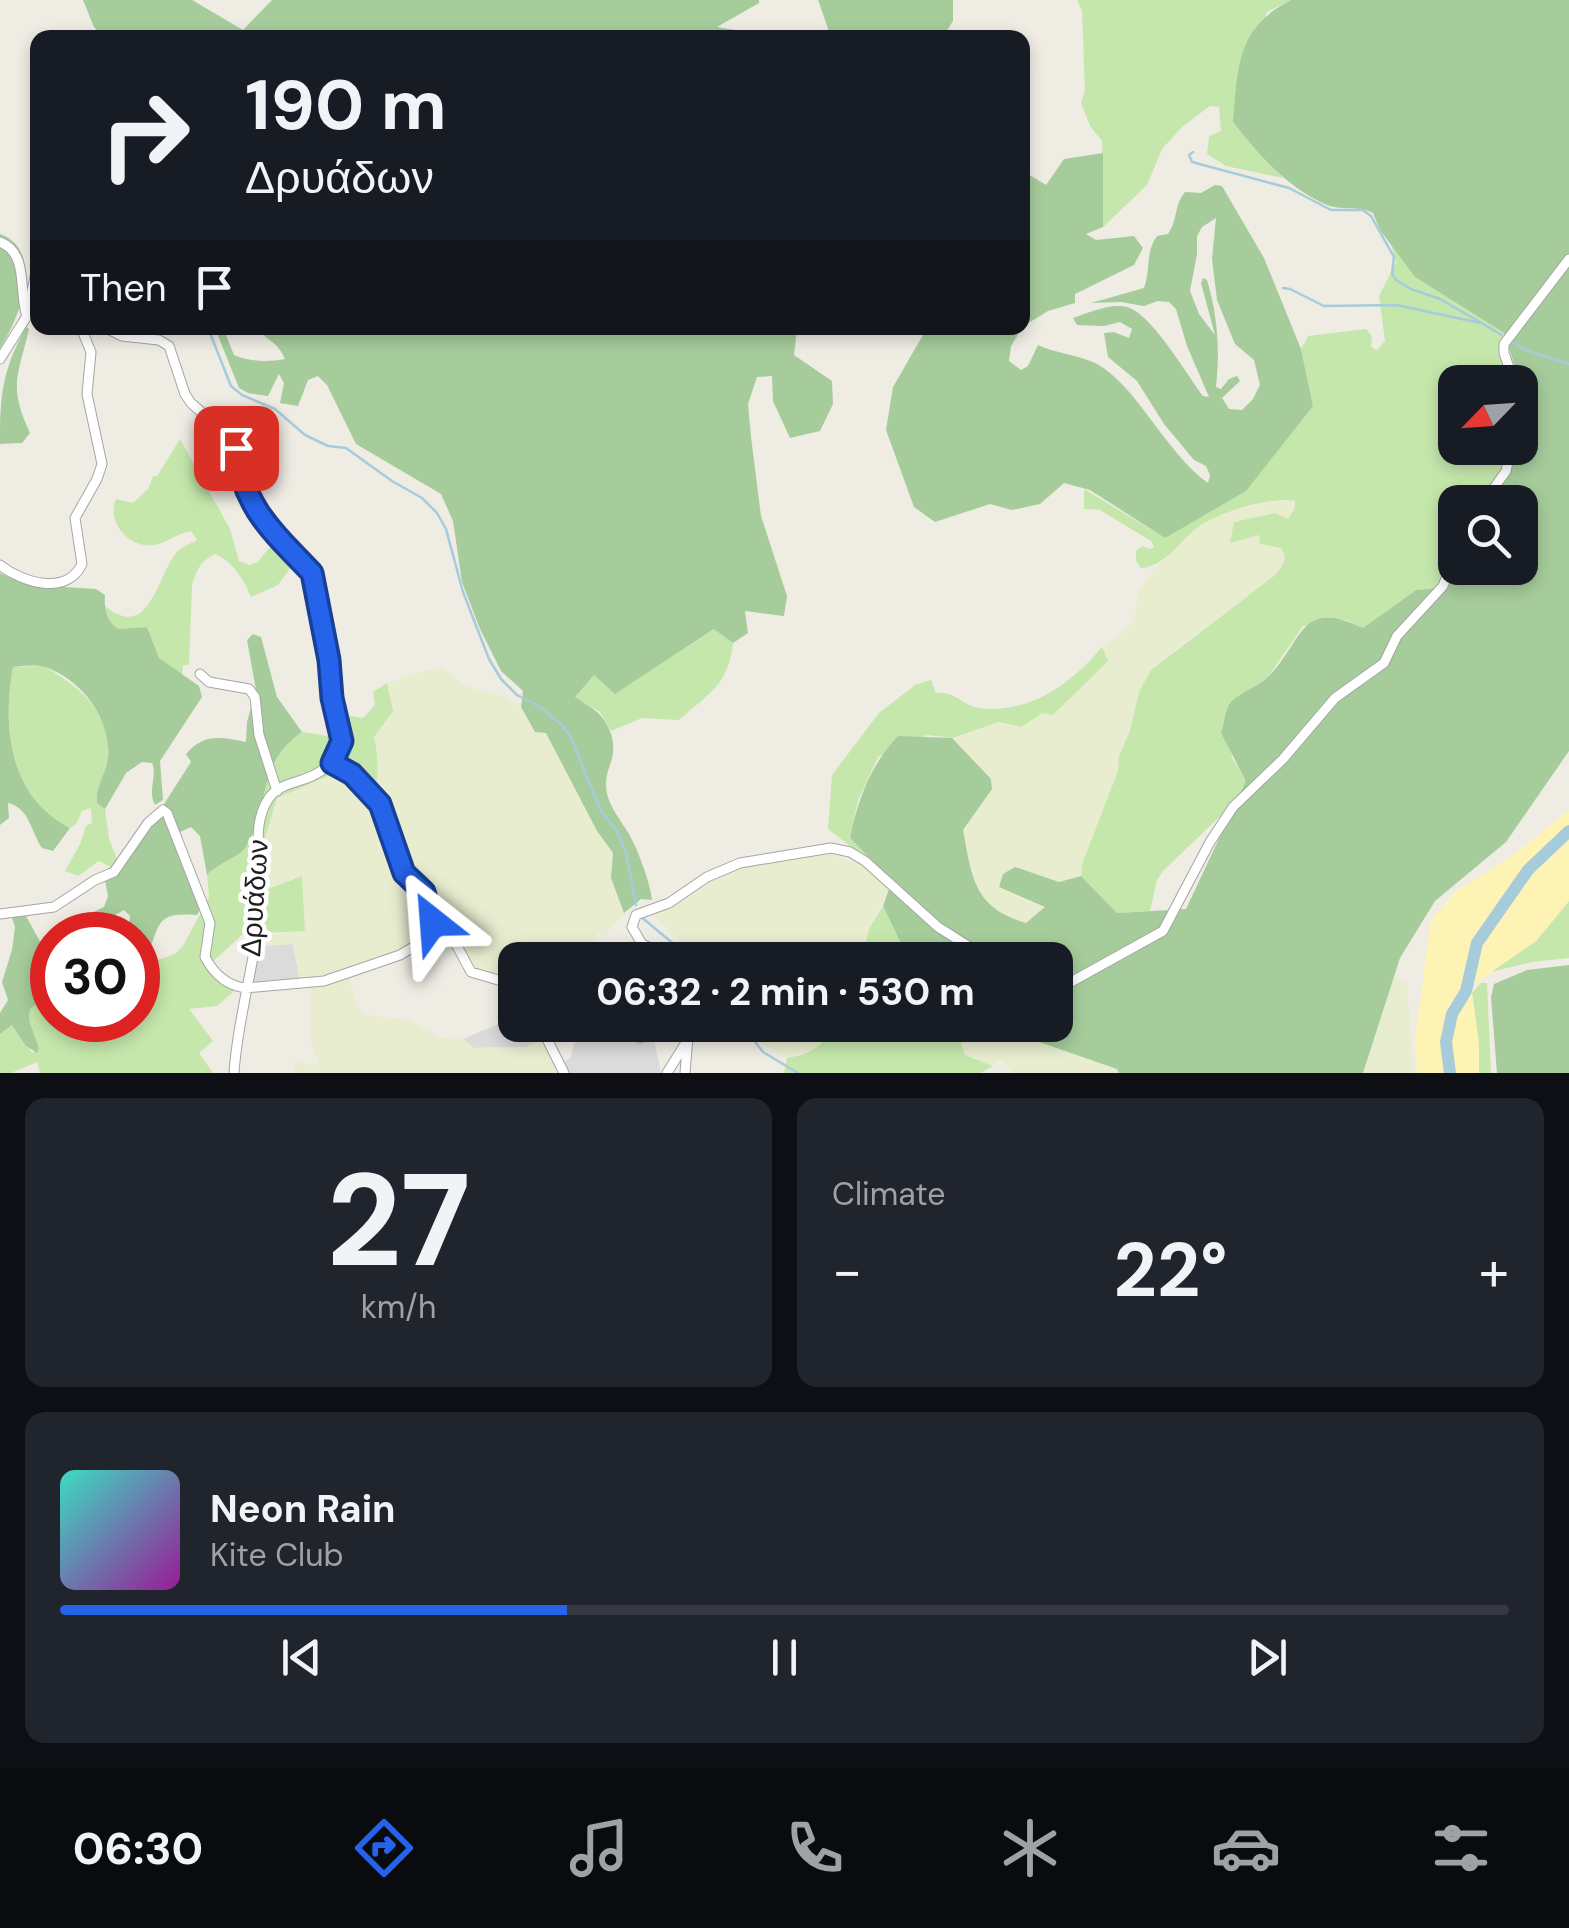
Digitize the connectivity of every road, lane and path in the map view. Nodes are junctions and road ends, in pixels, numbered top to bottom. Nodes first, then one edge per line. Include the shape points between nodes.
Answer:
1 (0, 242) edge
2 (1569, 259) edge
3 (30, 301) edge
4 (27, 316) junction
5 (86, 335) edge
6 (120, 335) edge
7 (0, 359) edge
8 (1508, 365) edge
9 (0, 565) edge
10 (1443, 585) edge
11 (200, 674) dead end
12 (332, 763) junction
13 (277, 790) junction
14 (0, 914) edge
15 (449, 937) junction
16 (641, 942) edge
17 (962, 942) edge
18 (498, 981) edge
19 (1073, 981) edge
20 (246, 988) junction
21 (548, 1042) edge
22 (687, 1042) edge
23 (688, 1042) edge
24 (234, 1073) edge
25 (564, 1073) edge
26 (667, 1073) edge
27 (685, 1073) edge

1 - 4 street via 18,257
2 - 8 street via 1504,344
3 - 4 street
4 - 7 street
5 - 9 street via 92,359 87,394 102,464 75,518 80,570 68,581 47,583
6 - 12 street via 169,346 184,394 233,440 243,484 263,524 312,573 342,741
10 - 19 street via 1397,636 1384,663 1335,698 1233,807 1163,931
11 - 13 street via 209,682 249,689 255,697
12 - 13 street
12 - 15 street via 380,804 404,873 421,888 430,917
13 - 20 street, Δρυάδων via 257,836 258,934
14 - 20 street via 54,908 114,872 148,822 165,810 210,923 206,961 227,982
15 - 18 street via 470,972
15 - 20 street via 430,937 400,955 324,981
16 - 17 street via 632,926 636,915 670,903 707,876 831,848 865,862
20 - 24 street, Δρυάδων
21 - 25 street
22 - 26 street
23 - 27 street

